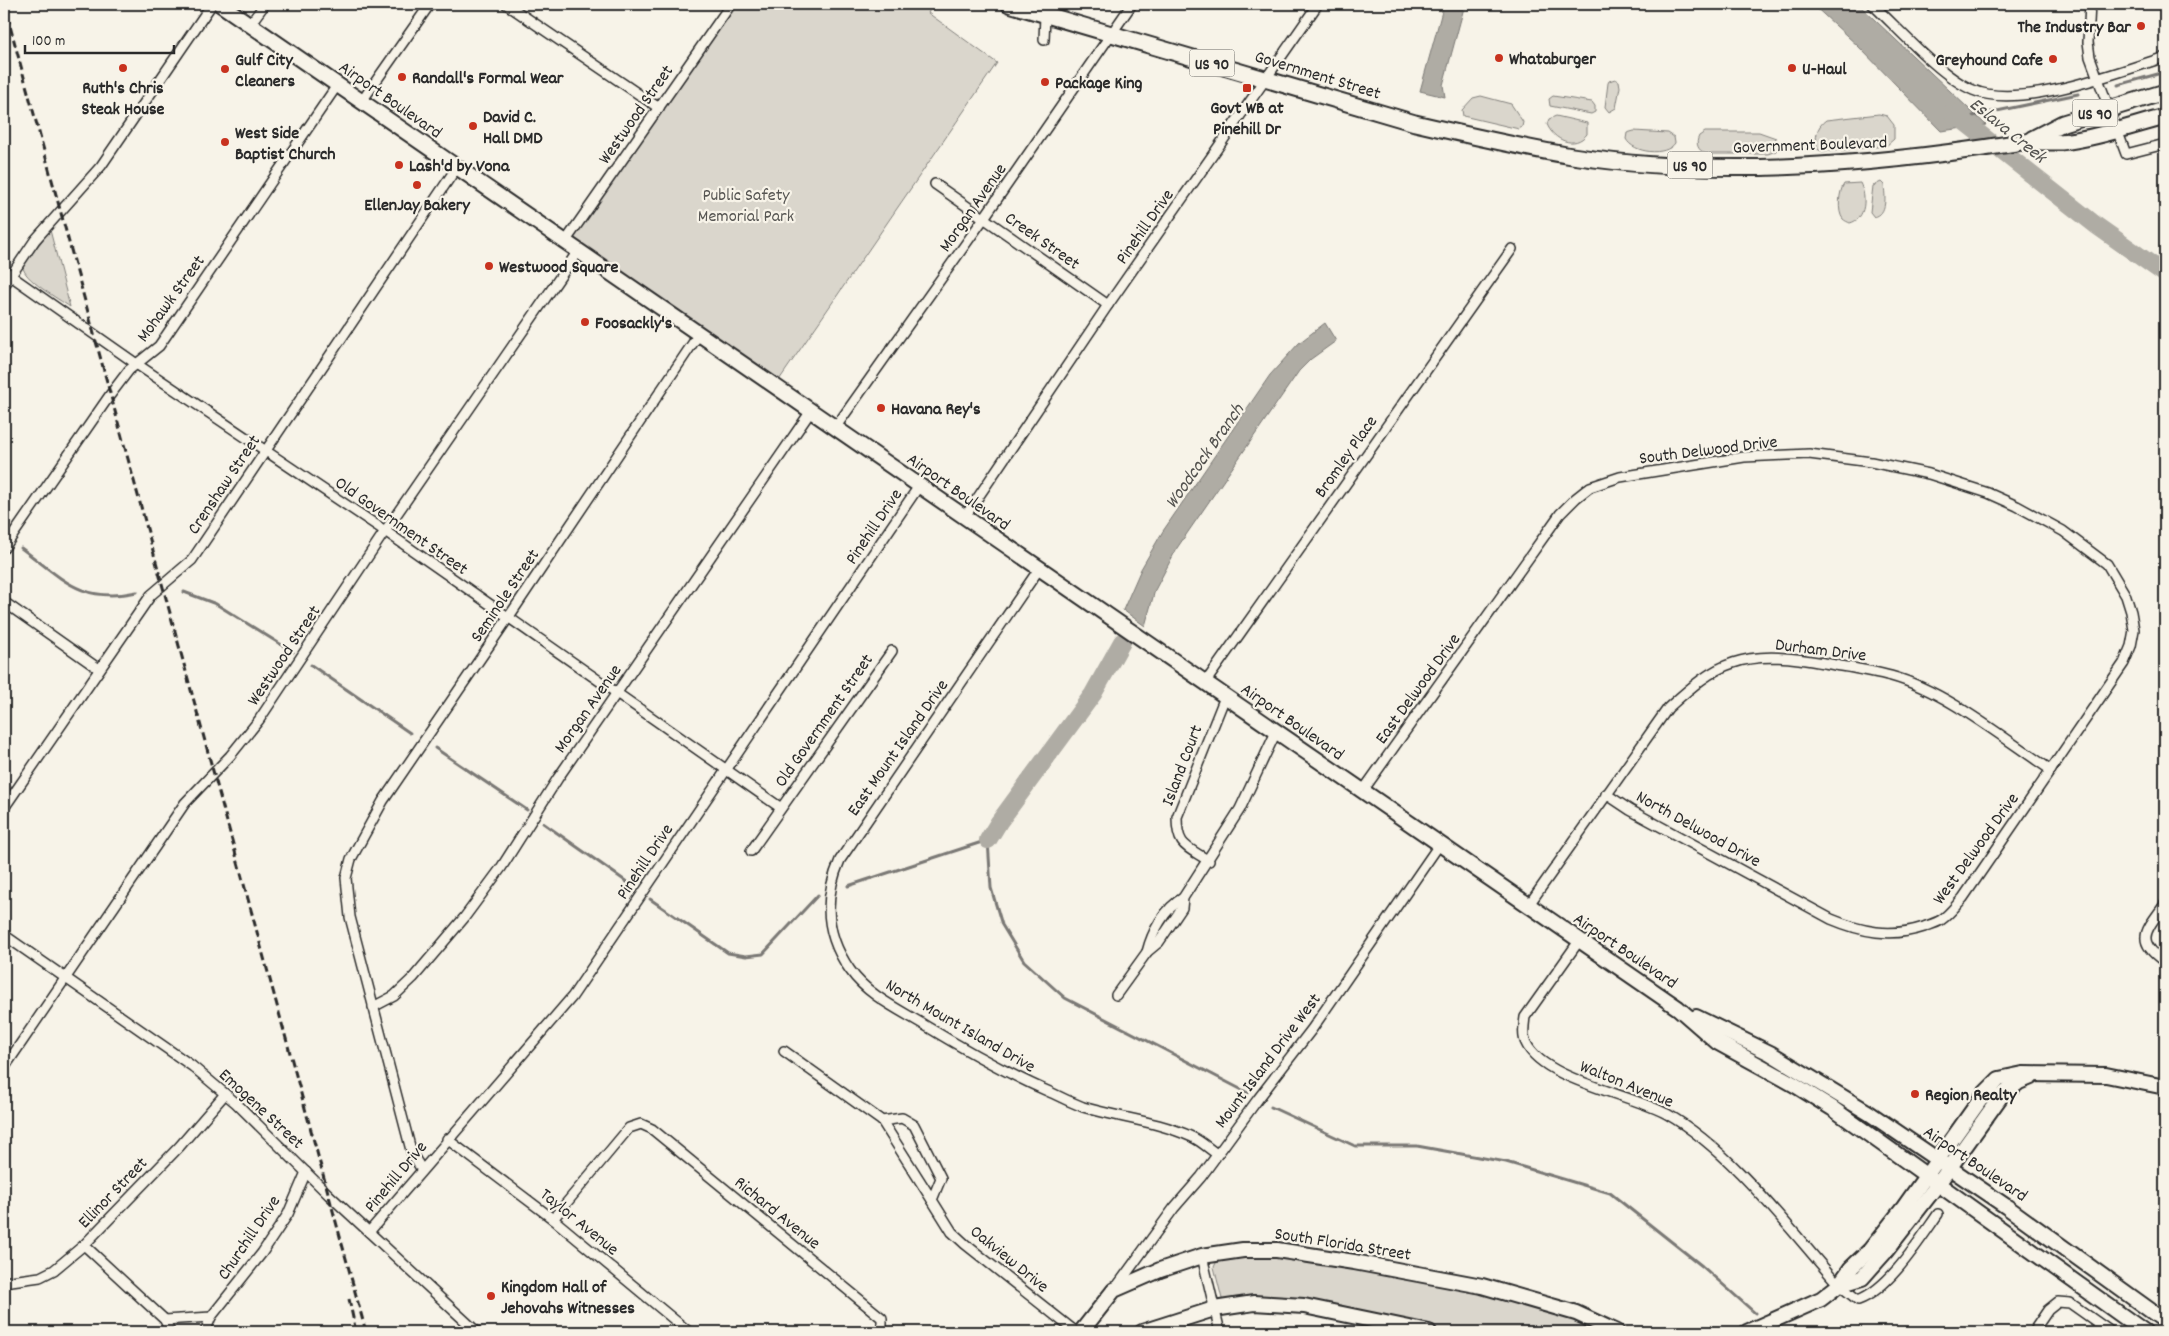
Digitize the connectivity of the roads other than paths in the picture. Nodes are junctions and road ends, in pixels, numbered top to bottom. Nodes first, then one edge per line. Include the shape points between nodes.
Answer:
1 (212, 4) edge
2 (220, 4) edge
3 (265, 4) edge
4 (430, 4) edge
5 (506, 4) edge
6 (732, 4) edge
7 (1009, 4) edge
8 (1132, 4) edge
9 (1318, 4) edge
10 (1872, 4) edge
11 (2090, 4) edge
12 (1045, 15) junction
13 (250, 24) junction
14 (1109, 34) junction
15 (1044, 40) dead end
16 (2165, 57) edge
17 (1268, 78) junction
18 (2098, 79) junction
19 (338, 84) junction
20 (2165, 92) edge
21 (362, 101) junction
22 (659, 108) junction
23 (2110, 109) junction
24 (2165, 117) edge
25 (1415, 123) joint
26 (2118, 129) junction
27 (2028, 141) junction
28 (2165, 144) edge
29 (457, 167) junction
30 (935, 184) dead end
31 (984, 218) junction
32 (565, 242) junction
33 (1512, 249) dead end
34 (578, 251) junction
35 (7, 273) edge
36 (4, 286) edge
37 (1108, 305) junction
38 (699, 334) junction
39 (138, 364) junction
40 (811, 411) junction
41 (835, 428) junction
42 (265, 451) junction
43 (919, 486) junction
44 (964, 518) junction
45 (385, 531) junction
46 (4, 548) edge
47 (1039, 570) junction
48 (4, 602) edge
49 (1498, 603) joint
50 (508, 618) junction
51 (2131, 646) joint
52 (892, 651) dead end
53 (99, 669) junction
54 (1205, 683) junction
55 (617, 694) junction
56 (1225, 697) junction
57 (1276, 732) junction
58 (2051, 770) junction
59 (726, 771) junction
60 (1362, 792) junction
61 (1606, 794) junction
62 (4, 808) edge
63 (781, 808) junction
64 (1439, 845) junction
65 (750, 851) dead end
66 (1209, 861) junction
67 (1777, 890) joint
68 (2165, 904) edge
69 (1528, 906) junction
70 (4, 935) edge
71 (1579, 941) junction
72 (841, 956) joint
73 (2165, 962) edge
74 (65, 979) junction
75 (1116, 995) dead end
76 (373, 1007) junction
77 (1678, 1008) junction
78 (784, 1051) dead end
79 (4, 1068) edge
80 (2165, 1087) edge
81 (225, 1094) junction
82 (882, 1121) junction
83 (447, 1139) junction
84 (1217, 1154) junction
85 (1944, 1164) junction
86 (422, 1170) junction
87 (306, 1172) junction
88 (1932, 1180) junction
89 (932, 1200) junction
90 (1938, 1214) dead end
91 (553, 1219) junction
92 (369, 1232) junction
93 (84, 1245) junction
94 (1202, 1256) junction
95 (4, 1282) edge
96 (1839, 1285) junction
97 (1114, 1290) junction
98 (1214, 1309) junction
99 (211, 1317) junction
100 (165, 1320) junction
101 (2165, 1320) edge
102 (170, 1332) edge
103 (205, 1332) edge
104 (478, 1332) edge
105 (689, 1332) edge
106 (880, 1332) edge
107 (1076, 1332) edge
108 (1081, 1332) edge
109 (1142, 1332) edge
110 (1220, 1332) edge
111 (1429, 1332) edge
112 (1617, 1332) edge
113 (1748, 1332) edge
114 (2032, 1332) edge
115 (2111, 1332) edge
116 (2145, 1332) edge

1 - 35 street via 101,166
2 - 13 main road, Airport Boulevard
3 - 13 street
4 - 21 street
5 - 22 street
6 - 22 street, Westwood Street
7 - 12 main road, Government Street / US 90
8 - 14 street, Morgan Avenue
9 - 17 street, Pinehill Drive
10 - 18 street via 1940,68 1973,91 2013,96 2073,87
11 - 18 street via 2088,42
12 - 14 main road, Government Street / US 90
12 - 15 street
13 - 19 main road, Airport Boulevard
14 - 17 main road, Government Street / US 90
14 - 31 street, Morgan Avenue via 1085,74
16 - 18 street
17 - 25 main road, Government Street / US 90
17 - 37 street, Pinehill Drive
18 - 23 street
19 - 21 main road, Airport Boulevard
19 - 39 street, Mohawk Street via 159,346
20 - 23 main road, Government Boulevard / US 90
21 - 29 main road, Airport Boulevard
22 - 32 street, Westwood Street
23 - 26 street
23 - 27 main road, Government Boulevard / US 90 via 2064,123
24 - 26 main road, Government Boulevard / US 90
25 - 27 main road, Government Boulevard / US 90 via 1573,156 1659,164 1760,167 1901,159
26 - 27 main road, Government Boulevard / US 90 via 2069,141
26 - 28 street via 2126,154
29 - 32 main road, Airport Boulevard
29 - 42 street, Crenshaw Street
30 - 31 street, Creek Street
31 - 37 street, Creek Street
31 - 41 street, Morgan Avenue
32 - 34 main road, Airport Boulevard
33 - 54 street, Bromley Place
34 - 38 main road, Airport Boulevard
34 - 45 street, Westwood Street
35 - 36 street
35 - 39 street, Old Government Street
37 - 44 street, Pinehill Drive
38 - 40 main road, Airport Boulevard
38 - 50 street, Seminole Street
39 - 42 street, Old Government Street
39 - 46 street, Mohawk Street via 129,370 110,395
40 - 41 main road, Airport Boulevard
40 - 55 street, Morgan Avenue
41 - 43 main road, Airport Boulevard
42 - 45 street, Old Government Street
42 - 53 street, Crenshaw Street via 192,560 151,595
43 - 44 main road, Airport Boulevard
43 - 59 street, Pinehill Drive
44 - 47 main road, Airport Boulevard
45 - 50 street, Old Government Street
45 - 74 street, Westwood Street via 259,720 230,756 185,802
47 - 54 main road, Airport Boulevard
47 - 72 street, East Mount Island Drive via 840,860 830,885 828,908
48 - 53 street
49 - 51 street, South Delwood Drive via 1560,514 1590,487 1620,477 1744,457 1809,454 1929,474 1988,492 2063,531 2107,564 2118,580 2131,612 2134,630
49 - 60 street, East Delwood Drive
50 - 55 street, Old Government Street
50 - 76 street, Seminole Street via 383,801 351,860 346,878 350,917
51 - 58 street, West Delwood Drive via 2124,663
52 - 63 street, Old Government Street
53 - 62 street, Crenshaw Street
54 - 56 main road, Airport Boulevard
55 - 59 street, Old Government Street
55 - 76 street, Morgan Avenue via 464,918 413,978 394,996
56 - 57 main road, Airport Boulevard
56 - 66 street, Island Court via 1178,817 1177,832 1181,842
57 - 60 main road, Airport Boulevard
57 - 66 street via 1240,809
58 - 61 street, Durham Drive via 1950,702 1915,684 1891,676 1807,660 1758,658 1733,663 1690,689 1668,708
58 - 67 street, West Delwood Drive via 1963,898 1940,921 1911,931 1875,933 1830,919
59 - 63 street, Old Government Street
59 - 83 street, Pinehill Drive via 572,997
60 - 64 main road, Airport Boulevard
61 - 67 street, North Delwood Drive
61 - 69 street, Durham Drive
63 - 65 street, Old Government Street
64 - 69 main road, Airport Boulevard
64 - 84 street, Mount Island Drive West via 1312,1029
66 - 75 street via 1183,898 1182,908 1159,942 1147,952
68 - 73 street via 2146,934 2146,943 2152,953
69 - 71 main road, Airport Boulevard
70 - 74 street, Emogene Street
71 - 77 main road, Airport Boulevard
71 - 96 street, Walton Avenue via 1525,1017 1526,1043 1537,1058 1566,1076 1666,1114 1693,1132 1724,1157
72 - 84 street, North Mount Island Drive via 862,984 879,998 991,1065 1083,1107 1169,1128 1194,1138
74 - 79 street, Westwood Street
74 - 81 street, Emogene Street via 192,1066
76 - 86 street via 412,1154
77 - 85 main road, Airport Boulevard via 1770,1053 1870,1113
77 - 88 main road, Airport Boulevard via 1718,1042 1832,1108
78 - 82 street, Oakview Drive
80 - 85 main road via 2106,1075 2037,1075 2019,1082 2001,1096
81 - 87 street, Emogene Street
81 - 93 street, Ellinor Street via 179,1147
82 - 89 street, Oakview Drive
82 - 89 street via 902,1118 914,1125 941,1178
83 - 86 street, Pinehill Drive
83 - 91 street, Taylor Avenue
84 - 97 street, Mount Island Drive West
85 - 88 main road
85 - 101 main road, Airport Boulevard
86 - 92 street, Pinehill Drive
87 - 92 street, Emogene Street
87 - 99 street, Churchill Drive via 288,1214 262,1253
88 - 96 main road via 1886,1251 1862,1278
88 - 116 main road, Airport Boulevard
89 - 107 street, Oakview Drive via 952,1232 965,1244
90 - 96 street, Walton Avenue via 1897,1268 1875,1290 1858,1300
91 - 105 street, Taylor Avenue
91 - 106 street, Richard Avenue via 629,1128 641,1124 652,1129 882,1318
92 - 104 street, Emogene Street
93 - 95 street, Ellinor Street via 54,1270 40,1277
93 - 100 street
94 - 97 main road, South Florida Street
94 - 98 street
94 - 112 main road, South Florida Street via 1243,1250 1277,1250 1354,1262 1482,1286 1576,1313
96 - 113 main road via 1821,1300
97 - 108 main road, South Florida Street
98 - 109 main road
98 - 110 street
98 - 111 main road via 1254,1303 1295,1305
99 - 100 street
99 - 103 street, Churchill Drive
100 - 102 street
114 - 115 street via 2058,1302 2070,1303

